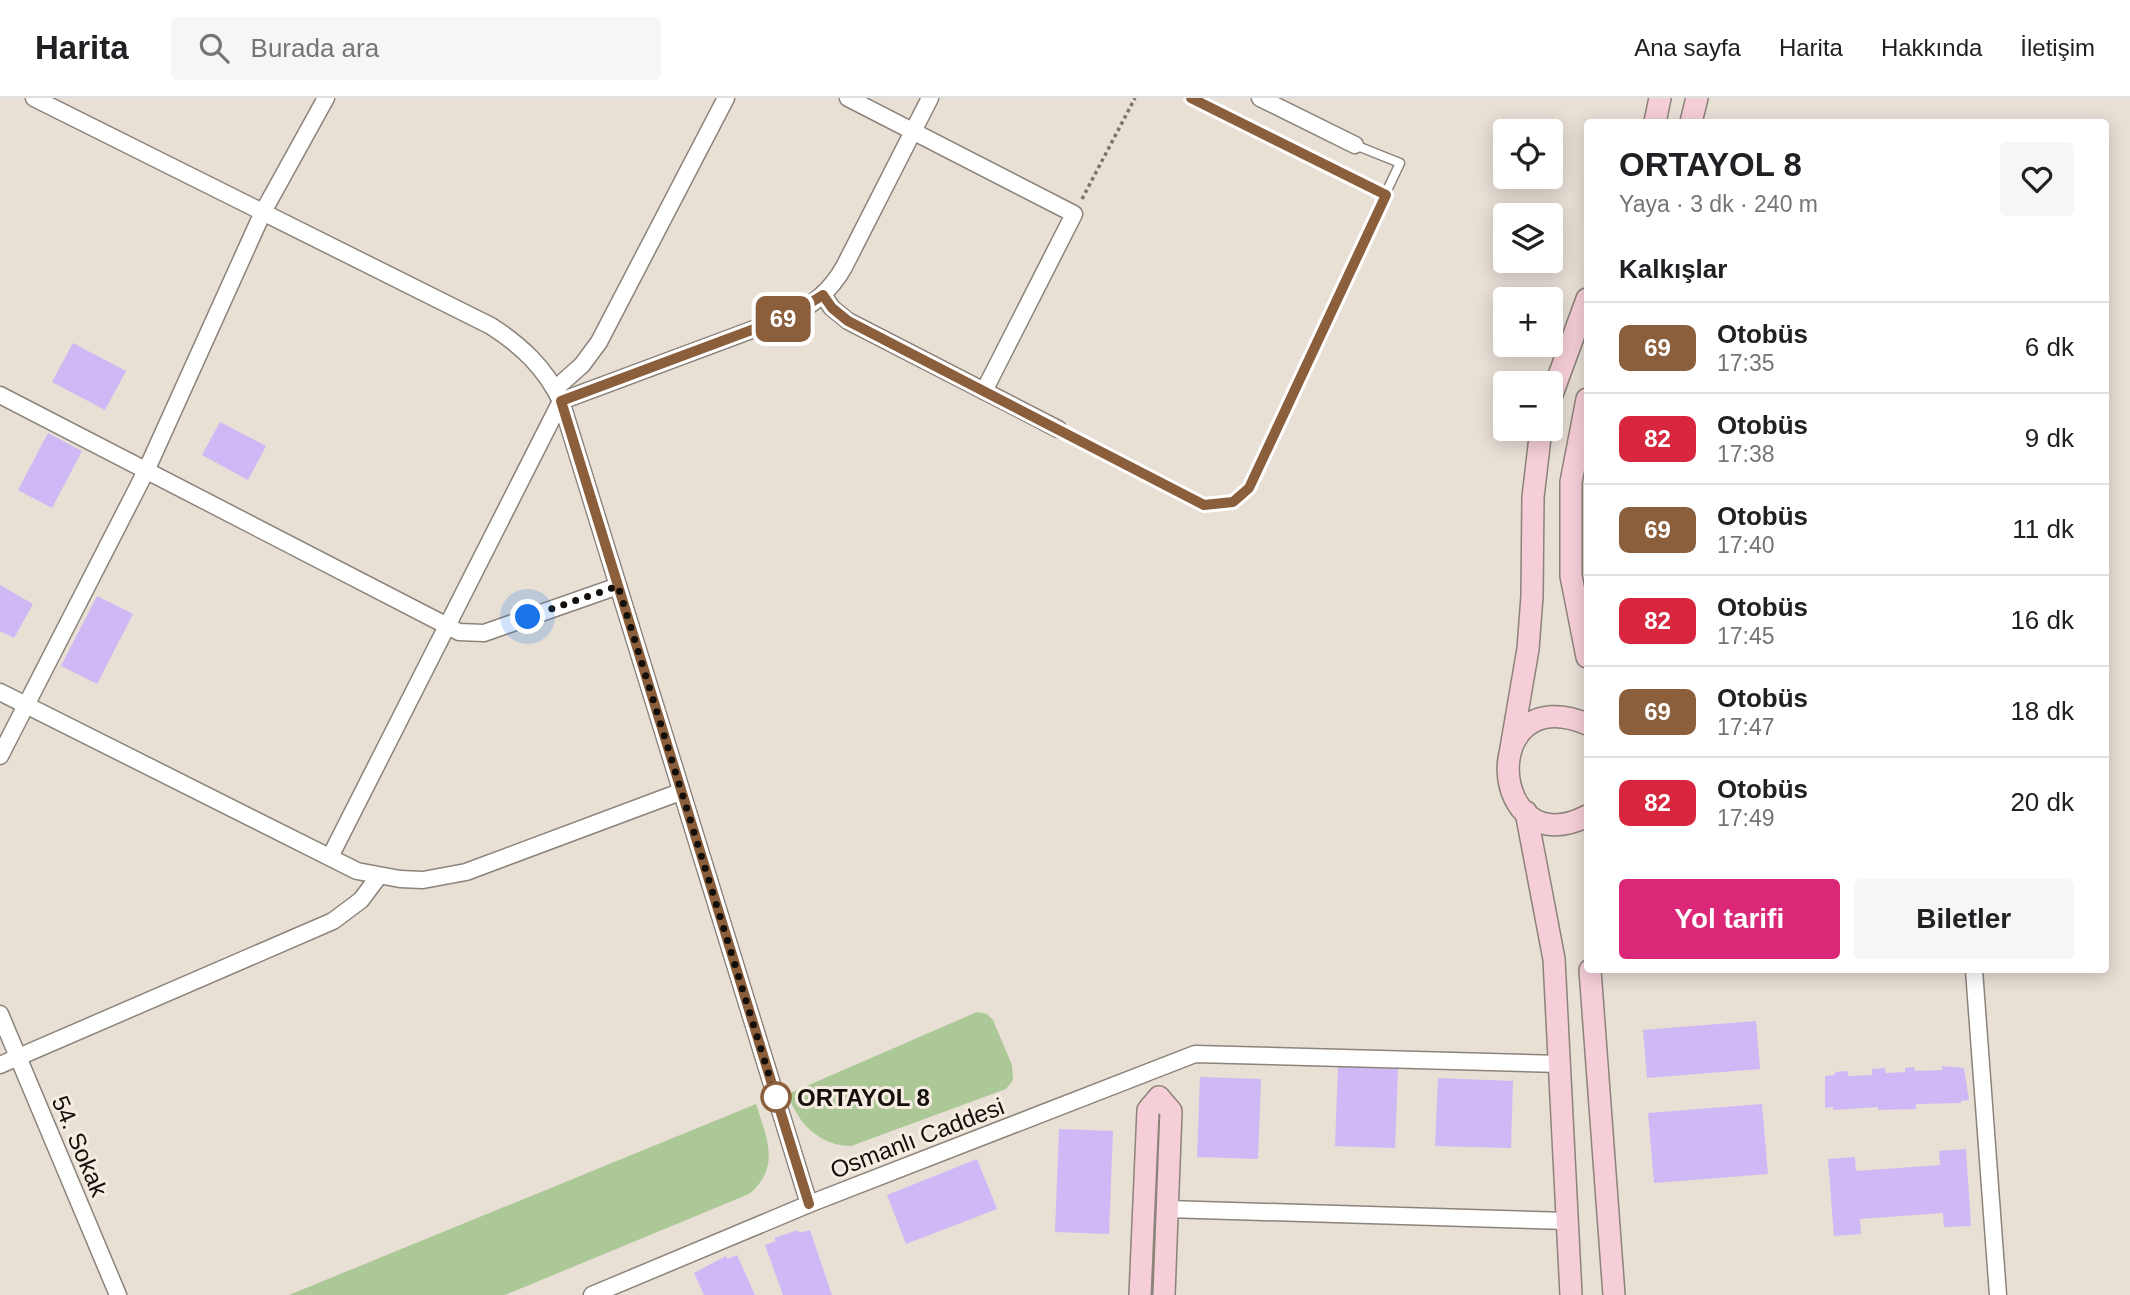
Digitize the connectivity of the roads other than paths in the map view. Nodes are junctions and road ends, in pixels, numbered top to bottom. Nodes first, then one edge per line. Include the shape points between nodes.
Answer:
1 (34, 98) edge
2 (327, 98) edge
3 (726, 98) edge
4 (848, 98) edge
5 (930, 98) edge
6 (1191, 98) edge
7 (1260, 98) edge
8 (1660, 98) edge
9 (1697, 98) edge
10 (1656, 119) edge
11 (1692, 119) edge
12 (913, 132) junction
13 (1355, 145) joint
14 (1386, 195) junction
15 (263, 212) junction
16 (823, 295) junction
17 (1584, 307) edge
18 (1561, 371) edge
19 (984, 391) junction
20 (0, 395) edge
21 (558, 395) junction
22 (1584, 415) edge
23 (1058, 429) joint
24 (1540, 441) edge
25 (146, 471) junction
26 (618, 586) junction
27 (446, 626) junction
28 (1584, 642) edge
29 (0, 692) edge
30 (25, 704) junction
31 (1584, 723) edge
32 (1511, 748) junction
33 (0, 756) edge
34 (680, 792) junction
35 (1526, 812) junction
36 (1584, 818) edge
37 (330, 857) junction
38 (379, 876) junction
39 (1590, 973) edge
40 (1973, 973) edge
41 (0, 1014) edge
42 (19, 1057) junction
43 (1560, 1064) junction
44 (0, 1065) edge
45 (1155, 1068) junction
46 (1159, 1097) junction
47 (809, 1204) junction
48 (1167, 1209) junction
49 (1567, 1221) junction
50 (118, 1295) edge
51 (592, 1295) edge
52 (1140, 1295) edge
53 (1164, 1295) edge
54 (1571, 1295) edge
55 (1614, 1295) edge
56 (1998, 1295) edge

1 - 15 street
2 - 15 street
3 - 21 street via 591,354
4 - 12 street
5 - 12 street
6 - 14 lane
7 - 13 street
8 - 10 street
9 - 11 street
12 - 16 street via 844,267
12 - 19 street via 1074,214
13 - 14 lane via 1400,163
14 - 23 lane via 1249,488 1239,498 1223,505 1204,505
15 - 21 street via 491,326 530,355
15 - 25 street
16 - 19 street via 848,321
16 - 21 street via 789,316
17 - 18 street
19 - 23 street
20 - 25 street
21 - 26 street
21 - 27 street
22 - 28 street via 1571,482 1571,576
24 - 32 street via 1528,649
25 - 27 street
25 - 30 street
26 - 27 street via 484,633 459,632
26 - 34 street
27 - 37 street
29 - 30 street
30 - 33 street
30 - 37 street
31 - 32 street via 1570,717 1535,722
32 - 35 street via 1507,783
34 - 38 street via 466,873 423,880
34 - 47 street
35 - 36 street via 1559,824
35 - 43 street via 1554,958
37 - 38 street
38 - 42 street via 361,901 333,921
39 - 55 street
40 - 56 street
41 - 42 street, 54. Sokak
42 - 44 street
42 - 50 street, 54. Sokak
43 - 45 street, Osmanlı Caddesi via 1205,1052
43 - 49 street
45 - 46 street
45 - 47 street, Osmanlı Caddesi
46 - 48 street via 1171,1111
46 - 52 street via 1148,1110
47 - 51 street, Osmanlı Caddesi
48 - 49 street
48 - 53 street
49 - 54 street

